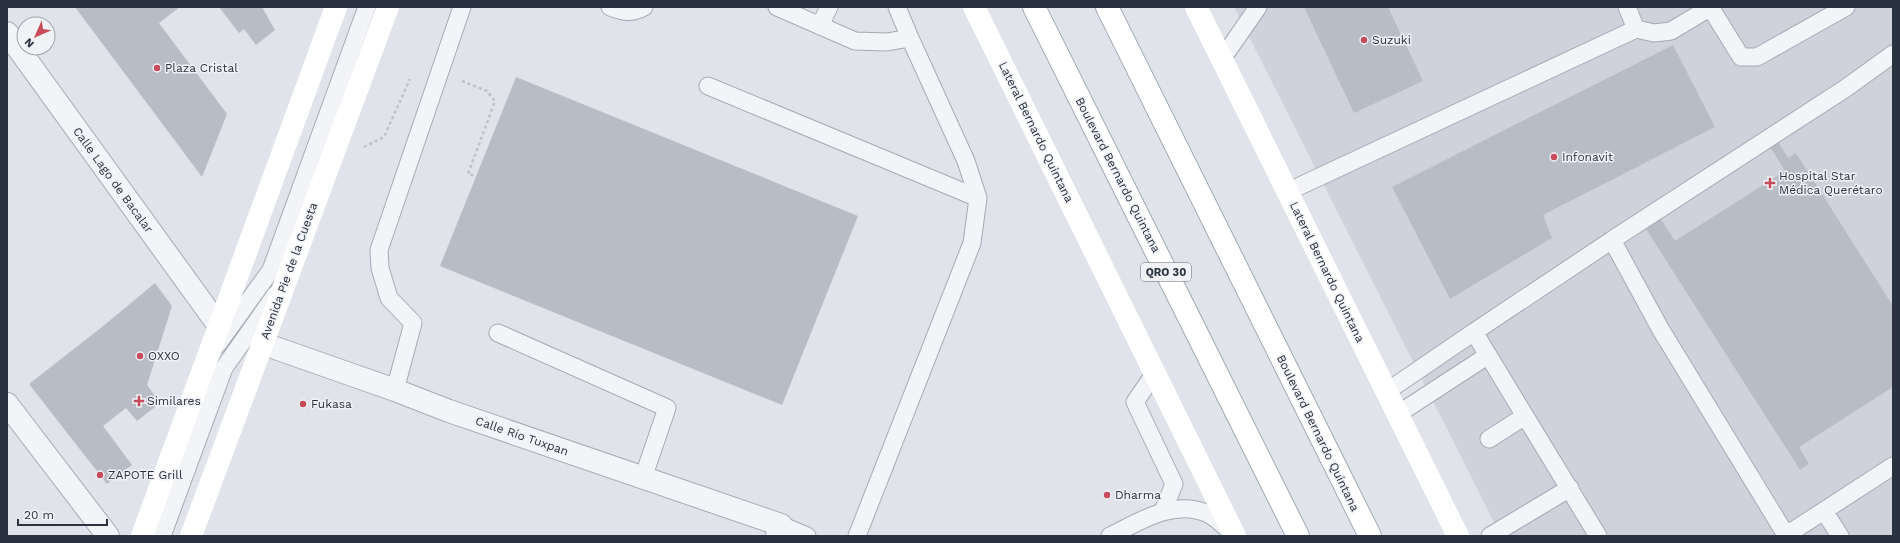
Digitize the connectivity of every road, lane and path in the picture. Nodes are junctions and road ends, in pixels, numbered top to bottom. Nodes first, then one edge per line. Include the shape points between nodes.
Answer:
1 (336, 7) edge
2 (367, 7) edge
3 (388, 7) edge
4 (462, 7) edge
5 (610, 7) edge
6 (644, 7) edge
7 (777, 7) edge
8 (829, 7) edge
9 (897, 7) edge
10 (974, 7) edge
11 (1034, 7) edge
12 (1107, 7) edge
13 (1258, 7) edge
14 (1627, 7) edge
15 (1710, 7) edge
16 (1846, 7) edge
17 (1199, 8) edge
18 (820, 26) junction
19 (1636, 28) junction
20 (7, 33) edge
21 (910, 38) junction
22 (1893, 54) edge
23 (1222, 59) junction
24 (708, 86) dead end
25 (1287, 192) junction
26 (978, 198) junction
27 (1612, 240) junction
28 (288, 276) junction
29 (219, 326) junction
30 (498, 332) dead end
31 (1474, 332) junction
32 (264, 344) junction
33 (1487, 356) junction
34 (206, 361) junction
35 (1155, 373) junction
36 (395, 390) junction
37 (1386, 392) junction
38 (7, 404) edge
39 (1398, 414) junction
40 (1525, 416) junction
41 (1489, 439) dead end
42 (1893, 466) edge
43 (643, 478) junction
44 (1570, 488) junction
45 (1163, 511) junction
46 (1824, 511) junction
47 (779, 531) edge
48 (108, 536) edge
49 (142, 536) edge
50 (162, 536) edge
51 (191, 536) edge
52 (808, 536) edge
53 (857, 536) edge
54 (1110, 536) edge
55 (1235, 536) edge
56 (1298, 536) edge
57 (1370, 536) edge
58 (1458, 536) edge
59 (1490, 536) edge
60 (1598, 536) edge
61 (1785, 536) edge
62 (1840, 536) edge

1 - 29 main road
2 - 34 lane via 270,270
3 - 28 main road, Avenida Pie de la Cuesta
4 - 36 lane via 379,250 380,268 389,298 413,323
5 - 6 lane via 624,12
7 - 18 lane
8 - 18 lane
9 - 21 lane
10 - 35 main road, Lateral Bernardo Quintana
11 - 56 main road, Boulevard Bernardo Quintana / QRO 30
12 - 57 main road, Boulevard Bernardo Quintana
13 - 23 lane
14 - 19 lane
15 - 16 lane via 1741,57 1757,57
15 - 19 lane via 1671,30 1654,33
17 - 23 main road, Lateral Bernardo Quintana
18 - 21 lane via 855,41 888,42
19 - 25 lane
20 - 29 street, Calle Lago de Bacalar
21 - 26 lane via 966,161
22 - 27 lane via 1846,88
23 - 25 main road, Lateral Bernardo Quintana
24 - 26 lane
25 - 37 main road, Lateral Bernardo Quintana
26 - 53 lane via 972,243
27 - 31 lane
27 - 61 lane via 1661,330
28 - 32 main road, Avenida Pie de la Cuesta
28 - 50 lane via 224,368
29 - 34 main road
30 - 43 lane via 667,408
31 - 33 lane
31 - 37 lane
32 - 36 street, Calle Río Tuxpan
32 - 51 main road, Avenida Pie de la Cuesta
33 - 39 lane
33 - 40 lane
34 - 49 main road
35 - 45 lane via 1134,402 1174,484
35 - 55 main road, Lateral Bernardo Quintana
36 - 43 street, Calle Río Tuxpan
37 - 39 main road, Lateral Bernardo Quintana
38 - 48 street
39 - 58 main road, Lateral Bernardo Quintana
40 - 41 lane
40 - 44 lane
42 - 46 lane
43 - 47 street, Calle Río Tuxpan
44 - 59 lane
44 - 60 lane
45 - 54 lane
45 - 55 lane via 1190,509 1207,514
46 - 61 lane
46 - 62 lane
47 - 52 lane

